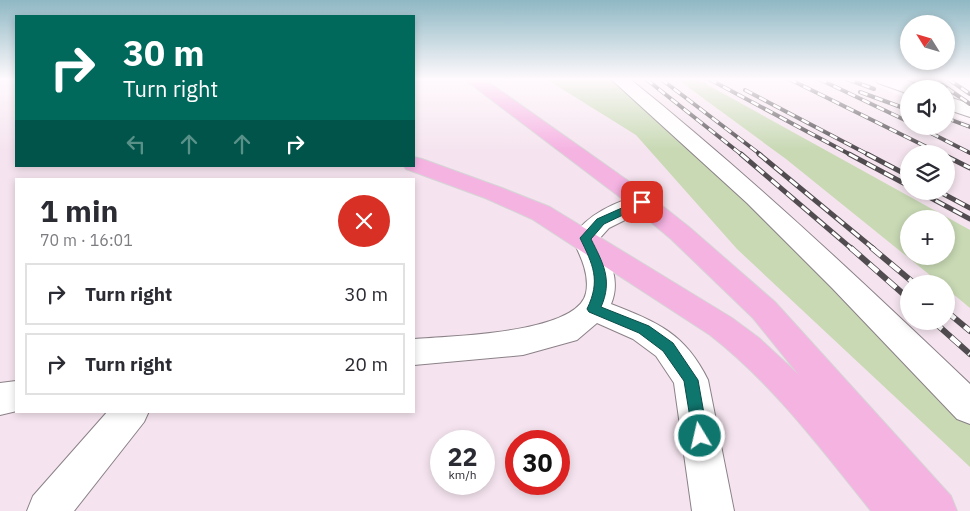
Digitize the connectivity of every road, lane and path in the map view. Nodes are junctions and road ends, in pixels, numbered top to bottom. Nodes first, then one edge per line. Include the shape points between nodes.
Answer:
1 (506, 103) edge
2 (649, 103) edge
3 (955, 105) edge
4 (970, 111) edge
5 (415, 164) edge
6 (642, 202) junction
7 (585, 238) junction
8 (594, 309) junction
9 (415, 352) edge
10 (15, 396) edge
11 (0, 400) edge
12 (970, 408) edge
13 (129, 413) edge
14 (48, 511) edge
15 (713, 511) edge
16 (898, 511) edge
17 (936, 511) edge

1 - 6 main road
2 - 12 street via 764,204
3 - 4 street
5 - 7 main road via 540,213
6 - 7 street via 600,222
6 - 17 main road via 764,310
7 - 8 street via 598,264 601,280 601,293
7 - 16 main road via 697,310 746,347 829,430
8 - 9 street via 566,331 523,342
8 - 15 street via 644,330 668,347 691,380
10 - 11 street
13 - 14 street

